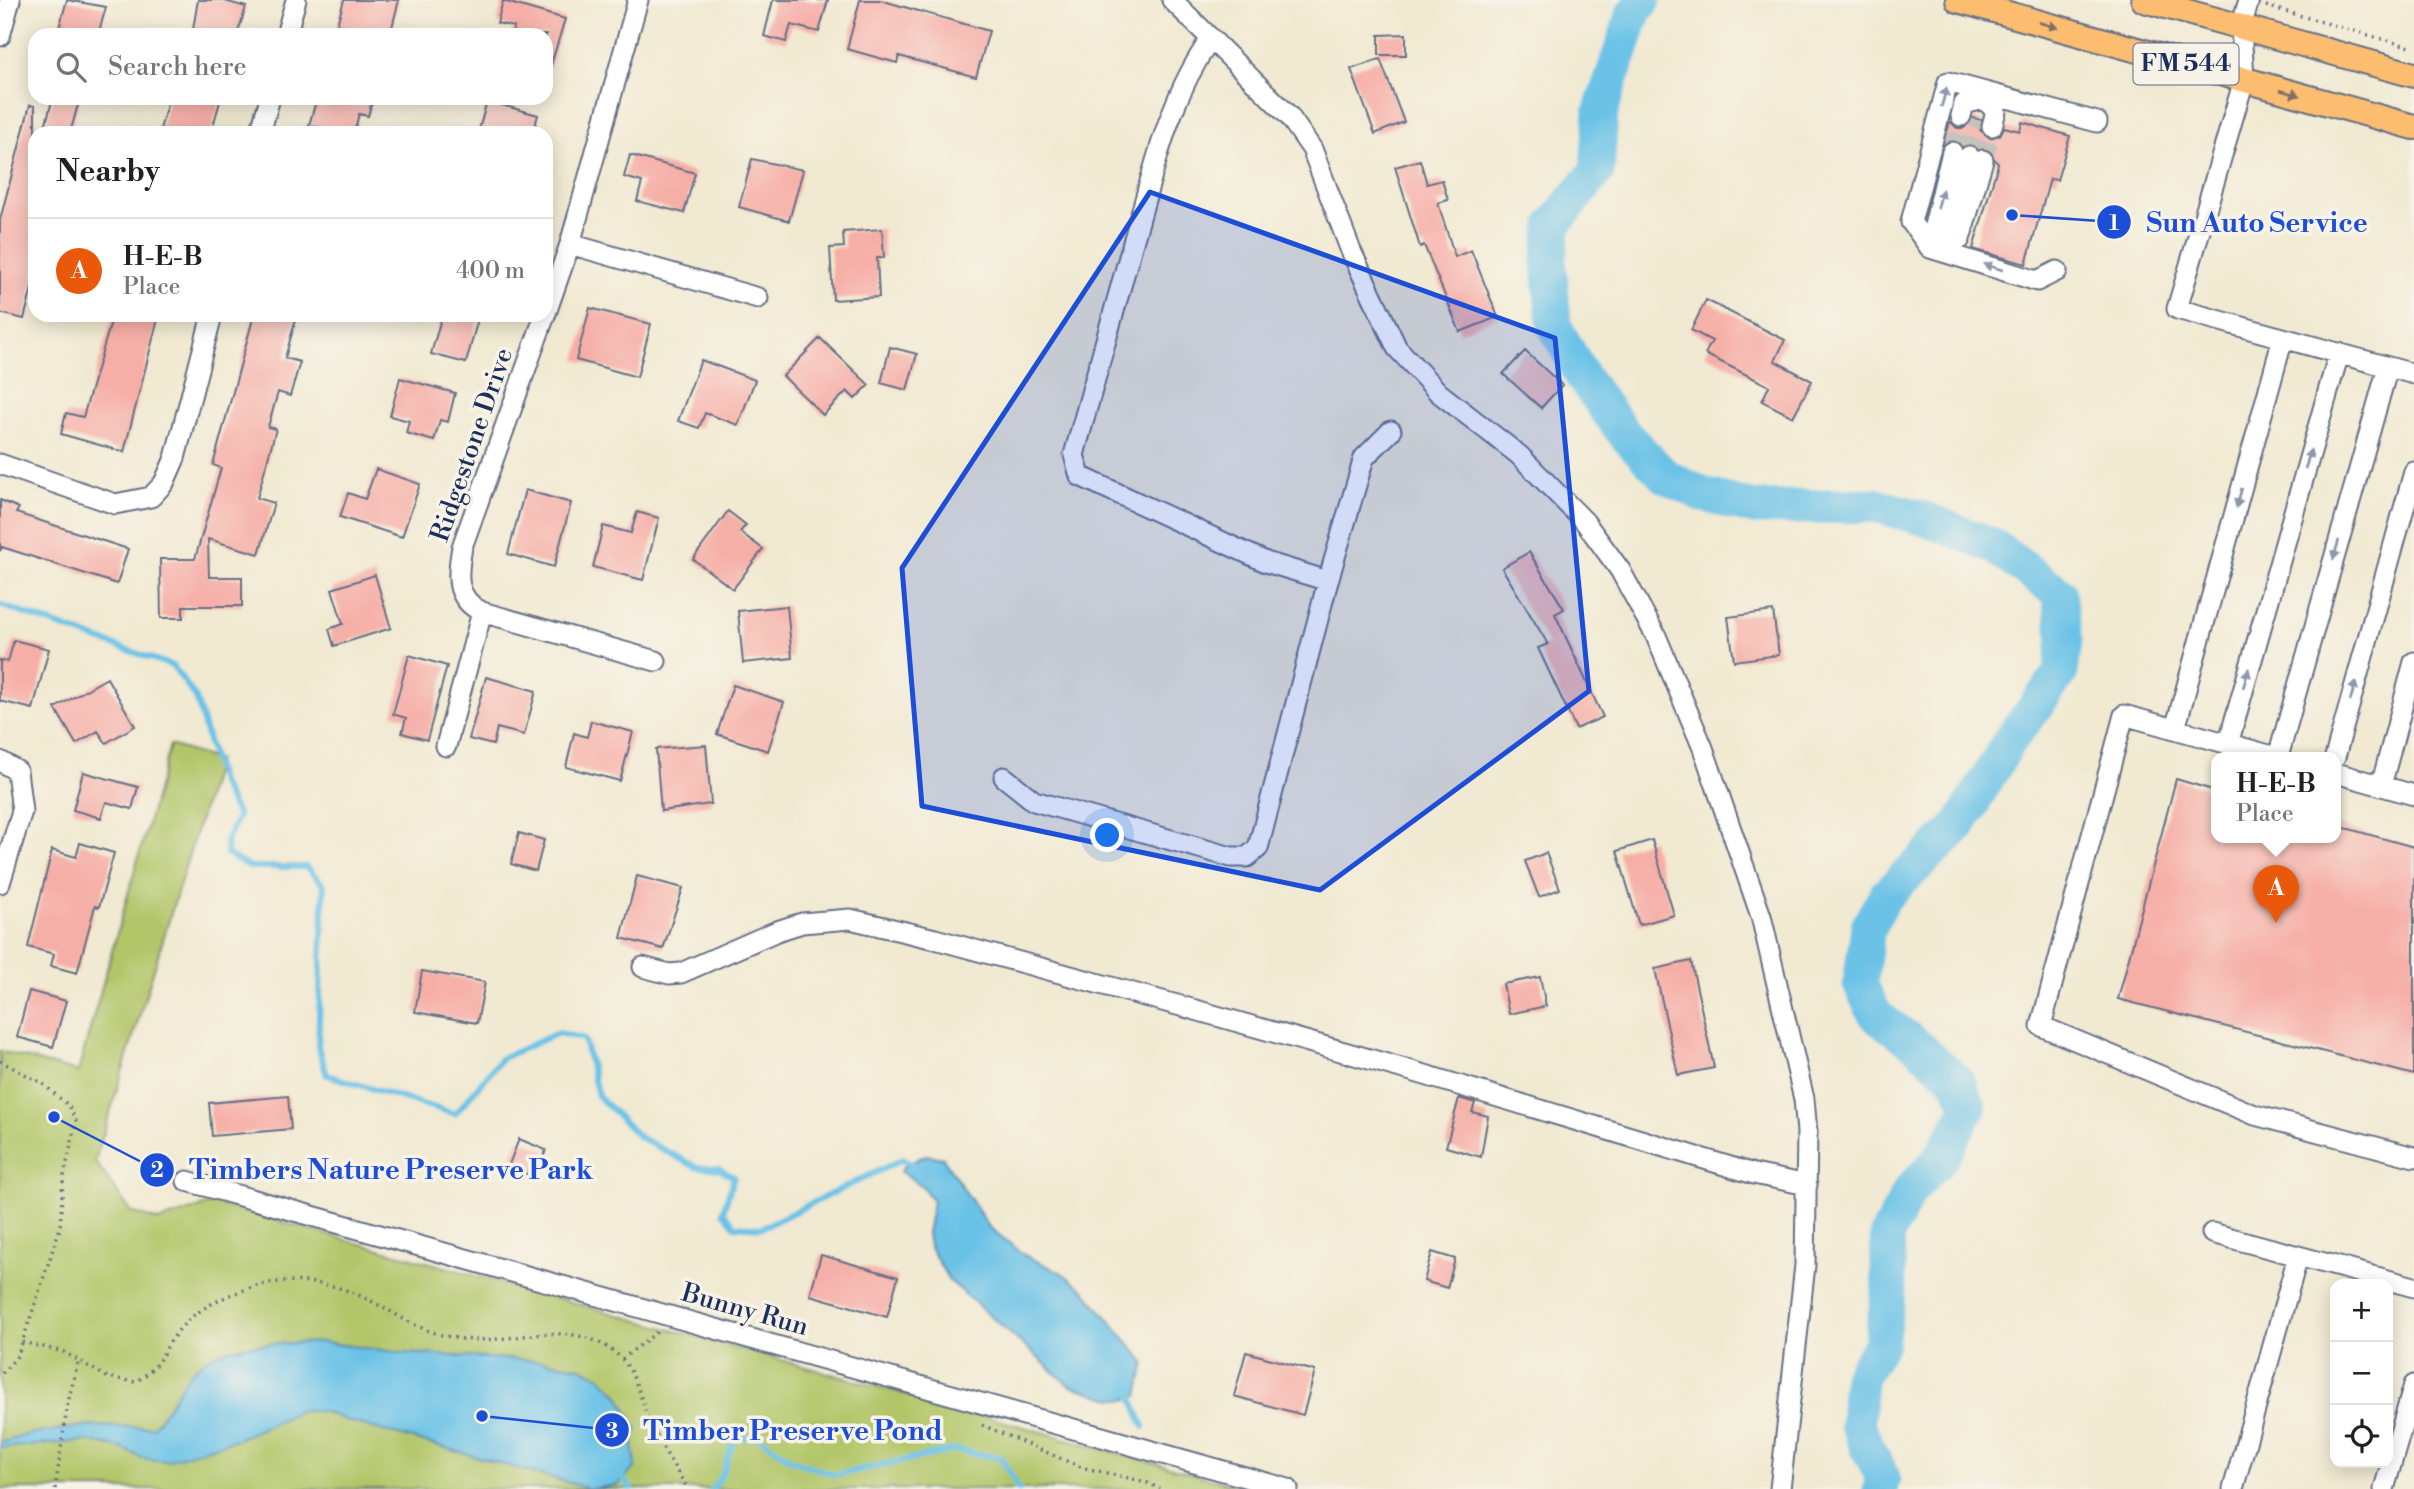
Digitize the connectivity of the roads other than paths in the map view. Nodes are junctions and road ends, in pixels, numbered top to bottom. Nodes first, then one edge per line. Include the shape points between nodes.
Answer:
1 (10, 0) edge
2 (296, 0) edge
3 (638, 0) edge
4 (1172, 0) edge
5 (1958, 0) edge
6 (2144, 0) edge
7 (2249, 1) edge
8 (2241, 27) junction
9 (288, 28) edge
10 (0, 36) edge
11 (1210, 40) junction
12 (2414, 75) edge
13 (2244, 80) junction
14 (1985, 96) junction
15 (268, 105) edge
16 (2096, 122) dead end
17 (262, 126) edge
18 (2414, 128) edge
19 (1968, 156) tunnel mouth
20 (570, 244) junction
21 (1944, 247) junction
22 (2057, 271) dead end
23 (553, 294) edge
24 (758, 298) dead end
25 (210, 322) edge
26 (543, 322) edge
27 (2283, 338) junction
28 (2339, 353) junction
29 (2388, 367) junction
30 (2414, 374) edge
31 (1391, 431) dead end
32 (0, 464) edge
33 (2414, 472) edge
34 (1328, 581) junction
35 (482, 612) junction
36 (656, 661) dead end
37 (2414, 663) edge
38 (2175, 729) junction
39 (2228, 744) junction
40 (446, 746) dead end
41 (2258, 752) edge
42 (2278, 752) edge
43 (2336, 752) edge
44 (8, 766) edge
45 (2341, 774) edge
46 (1004, 777) dead end
47 (2381, 786) junction
48 (2414, 795) edge
49 (0, 883) edge
50 (643, 967) dead end
51 (2414, 1157) edge
52 (187, 1181) dead end
53 (1807, 1185) junction
54 (2212, 1233) dead end
55 (2298, 1256) junction
56 (2414, 1287) edge
57 (2414, 1385) edge
58 (1288, 1489) edge
59 (1780, 1489) edge
60 (2233, 1489) edge
61 (2384, 1489) edge

1 - 10 street
2 - 9 street
3 - 20 street, Ridgestone Drive
4 - 11 street
5 -> 13 main road, FM 544
6 - 8 main road, FM 544
7 - 8 street
8 - 12 main road, FM 544
8 - 13 street
11 - 34 street via 1188,72 1161,145 1074,456 1080,476 1266,562
11 - 53 street via 1289,116 1312,149 1351,251 1397,348 1439,393 1519,455 1585,522 1656,636 1703,748 1761,916 1804,1099
13 -> 18 main road, FM 544
13 - 27 street via 2177,309
14 - 14 street via 1996,111 1977,121 1964,104
14 - 16 street
21 -> 14 street via 1930,248 1911,222 1944,95 1948,82
15 - 17 street
21 -> 19 street
20 - 23 street, Ridgestone Drive
20 - 24 street
22 -> 21 street via 2037,281
25 - 32 street via 175,458 151,498 115,505
26 - 35 street, Ridgestone Drive via 462,547 459,589 470,606
27 - 28 street
27 -> 38 street
28 - 29 street
39 -> 28 street
29 - 30 street
29 -> 42 street
31 - 34 street via 1364,458
43 -> 33 street
34 - 46 street via 1258,848 1247,857 1231,857 1034,801
35 - 36 street
35 - 40 street
37 - 47 street
38 - 39 street
38 - 51 street via 2124,715 2041,1026 2255,1115
39 - 41 street
44 - 49 street via 22,811
45 - 47 street
47 - 48 street
50 - 53 street via 681,973 777,930 850,919 1199,1011 1754,1174
52 - 58 street, Bunny Run
53 - 59 street via 1805,1265
54 - 55 street
55 - 56 street
55 - 60 street
57 - 61 street

